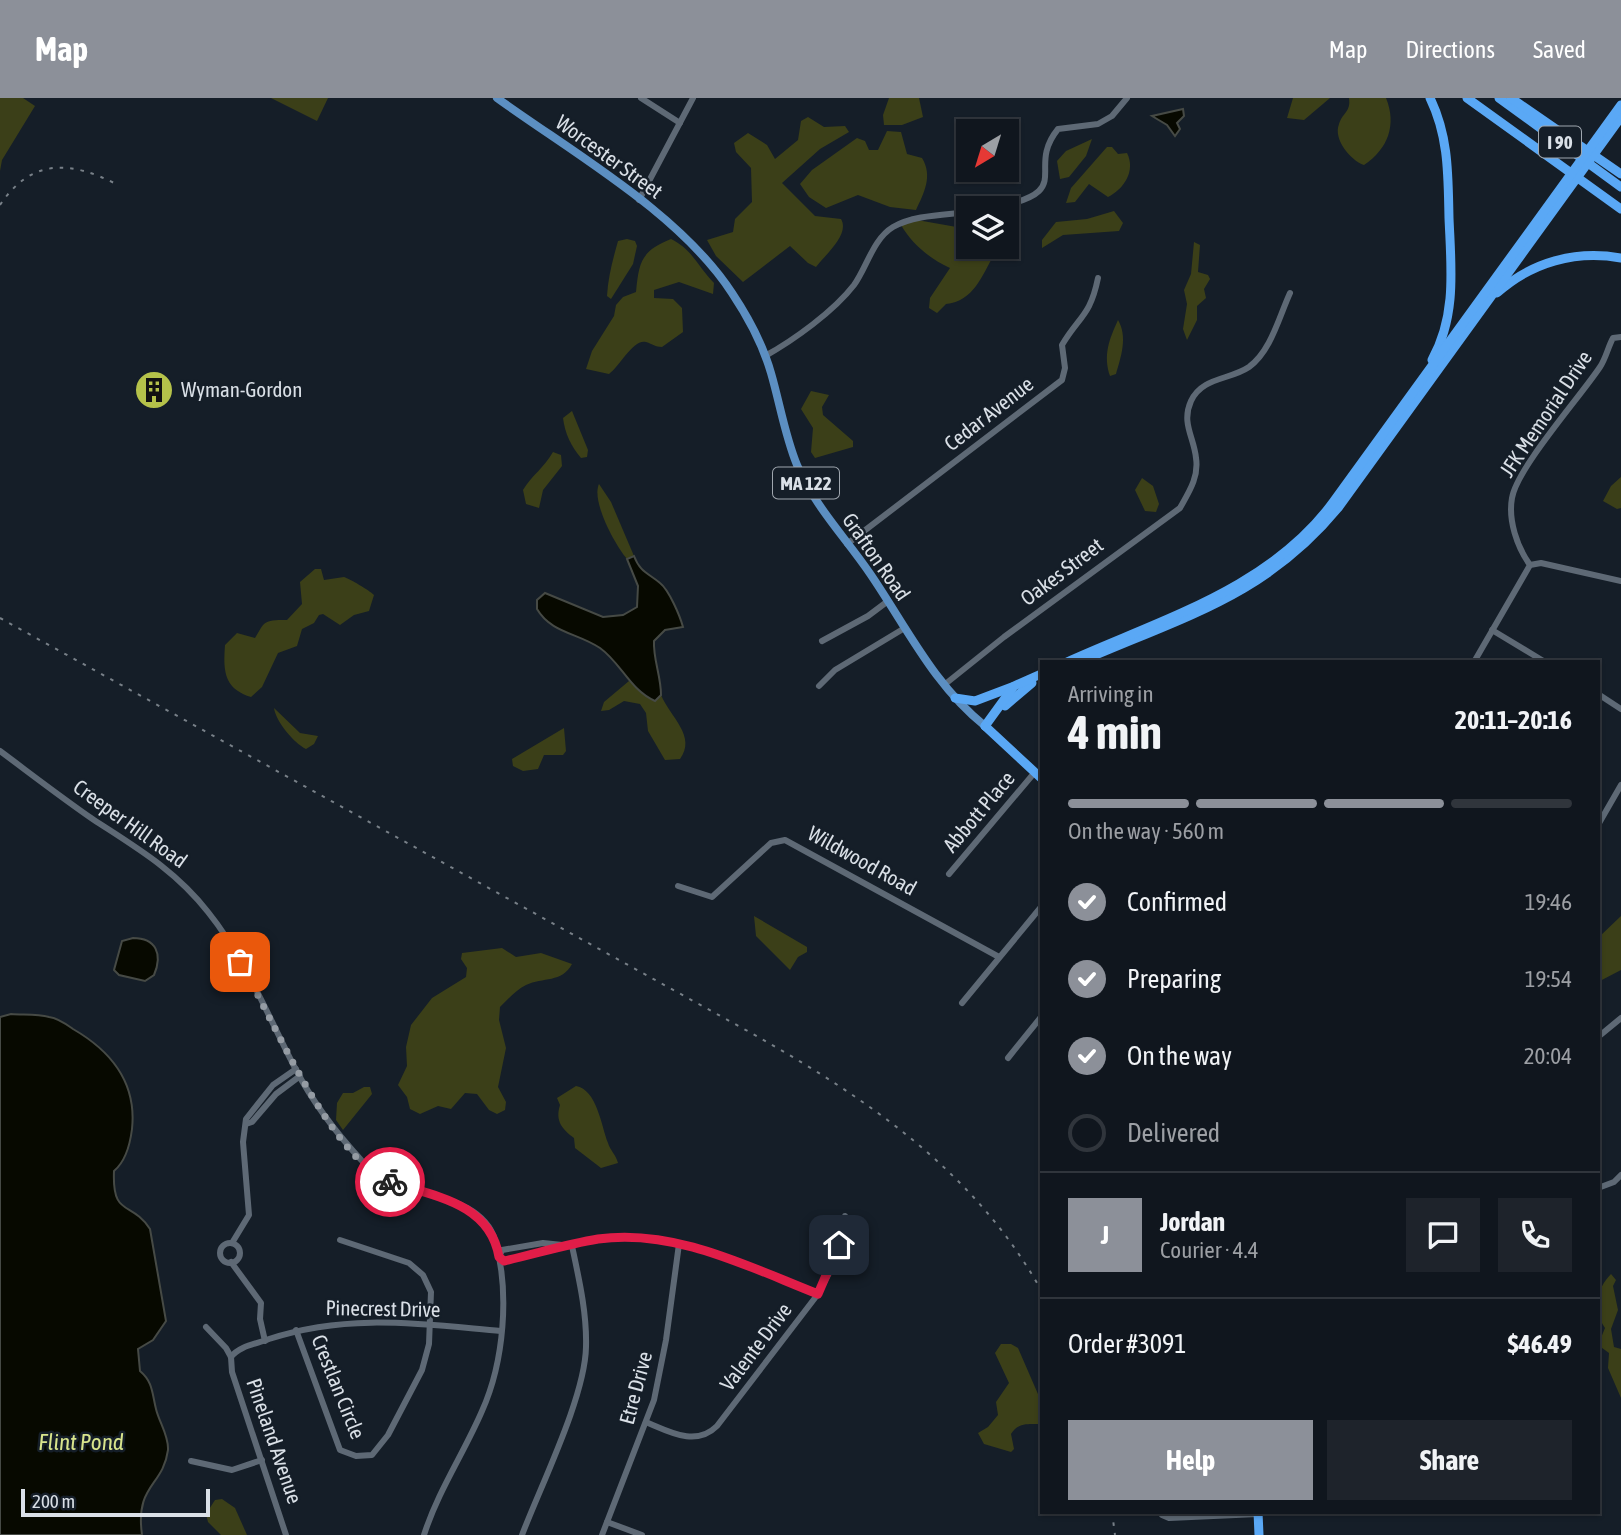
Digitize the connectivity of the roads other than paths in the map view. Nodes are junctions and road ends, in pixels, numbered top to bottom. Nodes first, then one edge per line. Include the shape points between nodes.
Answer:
1 (497, 98) edge
2 (641, 98) edge
3 (693, 98) edge
4 (1126, 98) edge
5 (1430, 98) edge
6 (1467, 98) edge
7 (1499, 98) edge
8 (1511, 98) edge
9 (1621, 105) edge
10 (1621, 117) edge
11 (680, 123) junction
12 (1604, 135) junction
13 (1621, 174) edge
14 (1621, 187) edge
15 (1558, 198) junction
16 (639, 200) junction
17 (1019, 203) edge
18 (1621, 209) edge
19 (956, 214) edge
20 (666, 220) joint
21 (1621, 258) edge
22 (1098, 278) dead end
23 (1290, 293) dead end
24 (1482, 310) junction
25 (1621, 337) edge
26 (765, 356) junction
27 (1417, 385) junction
28 (848, 544) junction
29 (1530, 565) junction
30 (1621, 581) edge
31 (888, 601) junction
32 (904, 629) junction
33 (1492, 630) junction
34 (822, 641) dead end
35 (1071, 660) edge
36 (1087, 660) edge
37 (1475, 660) edge
38 (1542, 660) edge
39 (1040, 677) edge
40 (1040, 678) edge
41 (944, 685) junction
42 (819, 686) dead end
43 (1014, 686) junction
44 (1600, 695) edge
45 (955, 698) junction
46 (1621, 709) edge
47 (985, 726) junction
48 (0, 751) edge
49 (1038, 775) edge
50 (1621, 785) edge
51 (1600, 821) edge
52 (949, 874) dead end
53 (678, 886) dead end
54 (1040, 908) edge
55 (999, 957) junction
56 (962, 1003) dead end
57 (1040, 1018) edge
58 (1621, 1018) edge
59 (1600, 1035) edge
60 (1008, 1058) dead end
61 (296, 1069) junction
62 (300, 1076) junction
63 (246, 1124) junction
64 (1621, 1175) edge
65 (1600, 1187) edge
66 (845, 1216) dead end
67 (340, 1240) dead end
68 (232, 1243) junction
69 (679, 1244) junction
70 (572, 1246) junction
71 (499, 1257) junction
72 (232, 1262) junction
73 (818, 1294) junction
74 (430, 1325) junction
75 (206, 1327) dead end
76 (296, 1330) junction
77 (500, 1331) junction
78 (265, 1340) junction
79 (231, 1357) junction
80 (646, 1422) junction
81 (262, 1460) junction
82 (191, 1461) dead end
83 (1240, 1514) edge
84 (1258, 1514) edge
85 (1162, 1515) dead end
86 (607, 1522) junction
87 (286, 1535) edge
88 (424, 1535) edge
89 (522, 1535) edge
90 (602, 1535) edge
91 (642, 1535) edge
92 (1259, 1535) edge

1 - 16 main road, Worcester Street / MA 122
2 - 11 street
3 - 11 street
4 - 17 street via 1112,116 1098,124 1058,129 1050,142 1041,190
5 - 27 highway via 1441,123 1448,161 1452,283 1444,331
6 - 18 highway, I 90
7 - 14 highway, I 90
8 - 13 highway
9 - 12 highway
10 - 12 highway
11 - 16 street
12 - 15 highway
15 - 24 highway
15 - 27 highway
16 - 20 main road, Worcester Street / MA 122
19 - 26 street via 893,227 881,237 846,294 794,339
20 - 26 main road, Grafton Road / MA 122 via 725,282
21 - 24 highway via 1583,255 1542,264 1506,285
22 - 28 street, Cedar Avenue via 1086,316 1062,345 1062,380
23 - 41 street, Oakes Street via 1259,357 1243,370 1198,389 1191,402 1186,419 1196,458 1194,483 1180,508
24 - 36 highway via 1338,508 1302,549 1240,593
25 - 29 street, JFK Memorial Drive via 1613,338 1600,367 1514,491 1513,522
26 - 28 main road, Grafton Road / MA 122 via 797,465 821,509
27 - 35 highway via 1326,512 1282,557 1242,584
28 - 31 main road, Grafton Road / MA 122
29 - 30 street via 1541,563
29 - 33 street
31 - 32 main road, Grafton Road / MA 122
31 - 34 street
32 - 41 main road, Grafton Road / MA 122
32 - 42 street via 835,670
33 - 37 street
33 - 38 street
39 - 43 highway
40 - 47 highway
41 - 45 main road, Grafton Road / MA 122
43 - 45 highway via 975,701
43 - 47 highway
44 - 46 street
45 - 47 main road, Grafton Road / MA 122
47 - 49 highway, Grafton Road / MA 122
48 - 61 street, Creeper Hill Road via 162,863 209,913
49 - 52 street, Abbott Place
50 - 51 street
53 - 55 street, Wildwood Road via 712,897 771,843 785,840
54 - 55 street
55 - 56 street
57 - 60 street
58 - 59 street
61 - 62 street, Creeper Hill Road
61 - 63 street via 272,1086
62 - 63 street
62 - 71 street, Creeper Hill Road via 328,1121 368,1167 385,1180 467,1209 491,1230
63 - 68 street via 244,1180 249,1215
64 - 65 street
66 - 73 street, Valente Drive via 835,1262
67 - 74 street via 404,1261 423,1275 431,1292
68 - 72 street via 239,1253
68 - 72 street via 223,1245 220,1254
69 - 70 street via 619,1238
69 - 73 street
69 - 80 street, Etre Drive via 663,1361
70 - 71 street via 504,1261
70 - 71 street via 531,1244 502,1250
70 - 89 street via 584,1320 584,1365
71 - 77 street, Creeper Hill Road
72 - 78 street via 261,1303
73 - 80 street, Valente Drive via 709,1434 683,1436
74 - 76 street, Pinecrest Drive via 345,1322
74 - 76 street, Crestlan Circle via 428,1353 418,1380 379,1449 368,1456 340,1450
74 - 77 street, Pinecrest Drive
75 - 79 street
76 - 78 street, Pinecrest Drive
77 - 88 street, Creeper Hill Road via 484,1408
78 - 79 street, Pinecrest Drive
79 - 81 street, Pineland Avenue
80 - 86 street, Etre Drive
81 - 82 street via 232,1470
81 - 87 street, Pineland Avenue
83 - 85 street
84 - 92 highway
86 - 90 street, Etre Drive
86 - 91 street

